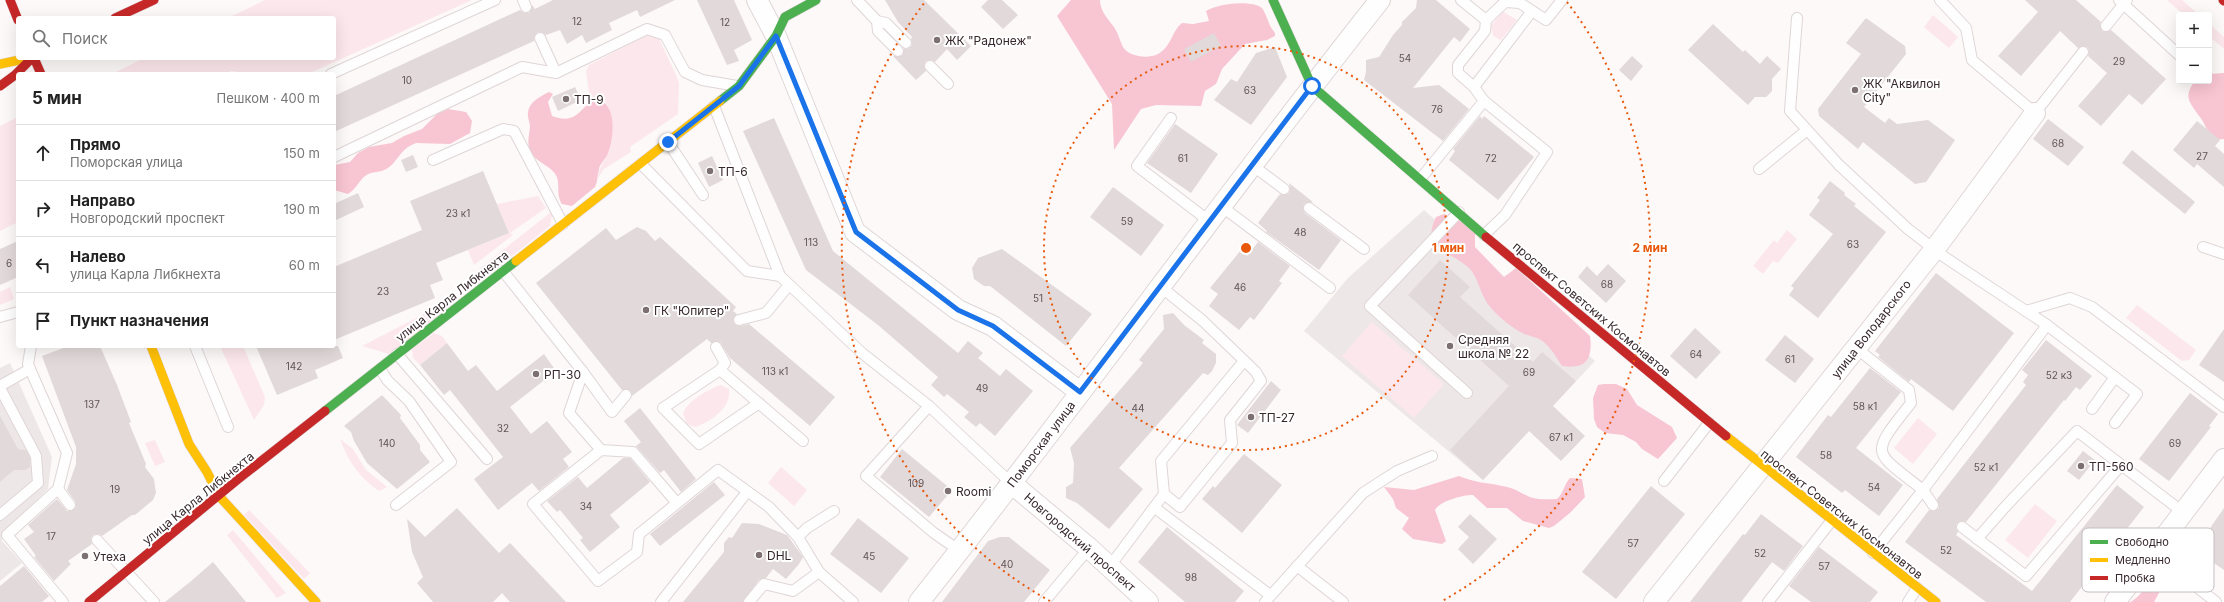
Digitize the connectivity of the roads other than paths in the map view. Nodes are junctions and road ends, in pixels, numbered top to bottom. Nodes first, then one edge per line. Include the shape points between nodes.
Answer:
1 (10, 0) edge
2 (154, 0) edge
3 (495, 0) edge
4 (758, 0) edge
5 (816, 0) edge
6 (857, 0) edge
7 (1273, 0) edge
8 (1380, 0) edge
9 (1461, 0) edge
10 (1562, 0) edge
11 (1940, 0) edge
12 (2123, 1) edge
13 (1532, 11) junction
14 (16, 16) edge
15 (119, 16) edge
16 (1798, 18) dead end
17 (1486, 20) junction
18 (877, 21) junction
19 (2106, 26) dead end
20 (776, 36) junction
21 (540, 38) dead end
22 (906, 43) dead end
23 (898, 51) dead end
24 (2083, 52) dead end
25 (2176, 52) edge
26 (19, 60) edge
27 (31, 60) edge
28 (34, 60) edge
29 (0, 64) edge
30 (930, 66) dead end
31 (17, 72) edge
32 (39, 72) edge
33 (335, 72) edge
34 (16, 73) edge
35 (556, 73) junction
36 (948, 84) dead end
37 (0, 86) edge
38 (739, 86) junction
39 (1312, 86) junction
40 (1474, 87) junction
41 (1484, 101) junction
42 (714, 106) junction
43 (2035, 113) junction
44 (1171, 118) dead end
45 (1806, 130) junction
46 (668, 142) junction
47 (336, 156) edge
48 (433, 160) dead end
49 (641, 164) junction
50 (1252, 165) junction
51 (1759, 169) dead end
52 (1421, 178) junction
53 (1284, 189) dead end
54 (703, 195) dead end
55 (1309, 208) dead end
56 (1459, 212) junction
57 (1215, 213) junction
58 (563, 224) junction
59 (1484, 235) junction
60 (2203, 247) dead end
61 (1364, 249) dead end
62 (1934, 250) junction
63 (2224, 254) edge
64 (503, 271) junction
65 (780, 276) junction
66 (789, 285) junction
67 (1161, 286) junction
68 (1330, 288) dead end
69 (2026, 311) junction
70 (16, 313) edge
71 (0, 317) edge
72 (739, 320) dead end
73 (2047, 325) junction
74 (716, 346) dead end
75 (31, 348) edge
76 (152, 348) edge
77 (196, 348) edge
78 (1856, 348) junction
79 (397, 354) junction
80 (1244, 361) junction
81 (30, 369) junction
82 (380, 369) junction
83 (720, 370) junction
84 (583, 372) junction
85 (2115, 377) junction
86 (0, 387) edge
87 (1080, 392) junction
88 (1467, 393) dead end
89 (626, 395) dead end
90 (760, 403) junction
91 (929, 406) junction
92 (2224, 407) edge
93 (2092, 409) dead end
94 (1709, 422) junction
95 (2115, 423) dead end
96 (228, 427) dead end
97 (803, 441) dead end
98 (601, 450) junction
99 (1432, 456) dead end
100 (487, 459) dead end
101 (2224, 459) edge
102 (2121, 465) junction
103 (1762, 466) junction
104 (1664, 481) dead end
105 (1011, 483) junction
106 (58, 489) junction
107 (1923, 490) junction
108 (748, 492) junction
109 (1164, 494) junction
110 (218, 496) junction
111 (677, 503) junction
112 (70, 505) dead end
113 (396, 505) dead end
114 (1933, 505) dead end
115 (1155, 508) junction
116 (834, 511) dead end
117 (2184, 513) junction
118 (0, 515) edge
119 (1832, 520) junction
120 (1962, 527) dead end
121 (2172, 528) edge
122 (798, 537) junction
123 (1978, 539) junction
124 (97, 540) dead end
125 (1089, 548) junction
126 (960, 551) junction
127 (1873, 553) junction
128 (1110, 566) junction
129 (1298, 566) junction
130 (127, 571) junction
131 (820, 572) junction
132 (1918, 588) junction
133 (2124, 592) edge
134 (2203, 592) edge
135 (1268, 598) edge
136 (63, 602) edge
137 (89, 602) edge
138 (154, 602) edge
139 (316, 602) edge
140 (661, 602) edge
141 (749, 602) edge
142 (853, 602) edge
143 (919, 602) edge
144 (1044, 602) edge
145 (1148, 602) edge
146 (1343, 602) edge
147 (1654, 602) edge
148 (1768, 602) edge
149 (1908, 602) edge
150 (1936, 602) edge
151 (2116, 602) edge
152 (2216, 602) edge

1 - 14 street
2 - 15 street
3 - 33 lane
4 - 20 street
5 - 20 street, улица Карла Либкнехта via 785,17
6 - 18 lane
7 - 39 street, проспект Советских Космонавтов
8 - 39 street, Поморская улица
9 - 17 lane
10 - 13 lane via 1546,20
11 - 43 lane via 1966,28 1972,60
12 - 19 lane
12 - 25 lane
13 - 17 lane via 1520,3 1504,2
13 - 40 lane
16 - 45 lane via 1790,111
17 - 40 lane via 1485,31 1458,65 1458,73
18 - 22 lane via 886,23
18 - 23 lane via 878,31
20 - 38 street, улица Карла Либкнехта
20 - 87 street via 856,232 958,310 993,326
21 - 35 lane
24 - 43 lane, улица Володарского
26 - 29 street
27 - 31 street
28 - 32 street
30 - 36 lane
34 - 37 street
35 - 38 lane via 647,29 665,34 685,72 702,80
35 - 47 lane via 522,67
38 - 42 street, улица Карла Либкнехта
39 - 50 street, Поморская улица
39 - 52 street, проспект Советских Космонавтов
40 - 41 lane
41 - 52 lane
41 - 59 lane via 1547,152 1505,215
42 - 46 street, улица Карла Либкнехта
42 - 65 lane
43 - 62 street, улица Володарского
44 - 57 lane via 1137,166
45 - 51 lane
45 - 62 lane via 1864,189
46 - 49 street, улица Карла Либкнехта
46 - 54 lane
48 - 58 lane via 503,129 514,131
49 - 58 street, улица Карла Либкнехта
49 - 65 lane via 747,271
50 - 53 lane
50 - 57 street, Поморская улица
52 - 56 street, проспект Советских Космонавтов
55 - 61 lane
56 - 59 street, проспект Советских Космонавтов
56 - 88 lane via 1370,306
57 - 67 street, Поморская улица
57 - 68 lane
58 - 64 street, улица Карла Либкнехта
59 - 94 street, проспект Советских Космонавтов
60 - 63 lane
62 - 69 lane
62 - 78 street, улица Володарского
64 - 79 street, улица Карла Либкнехта
64 - 84 lane
65 - 66 lane
66 - 72 lane via 766,313
66 - 91 lane via 862,353
67 - 80 lane via 1203,321
67 - 87 street, Поморская улица
69 - 73 lane
69 - 92 lane via 2070,298 2092,307
70 - 71 lane
73 - 85 lane
73 - 107 lane
74 - 83 lane via 725,363
75 - 81 lane via 28,364
76 - 110 street via 189,444 207,472
77 - 96 lane
78 - 103 street, улица Володарского
78 - 107 lane via 1911,394 1911,403 1883,438 1881,448 1884,459
79 - 82 street, улица Карла Либкнехта
79 - 100 lane
80 - 109 lane via 1161,461
80 - 109 lane via 1256,372 1261,381 1230,420 1232,443 1180,507
81 - 86 lane
81 - 106 lane via 67,453
82 - 110 street, улица Карла Либкнехта
82 - 113 lane via 388,381 409,401 451,462
83 - 90 lane
83 - 90 lane via 664,408 700,444
84 - 89 lane via 612,412
84 - 98 lane via 569,413
85 - 93 lane
85 - 95 lane via 2137,394
86 - 118 lane via 36,456 38,482
87 - 105 street, Поморская улица
90 - 97 lane
91 - 105 lane
91 - 126 lane via 866,476 934,533
94 - 103 street, проспект Советских Космонавтов
94 - 104 lane
98 - 111 lane via 633,452
98 - 111 lane via 533,504 598,581 637,552 639,534
99 - 129 lane via 1397,471 1363,493
101 - 117 street
102 - 117 lane
102 - 123 lane via 2077,431
102 - 123 lane via 2026,576
103 - 119 street, проспект Советских Космонавтов
103 - 147 street, улица Володарского
105 - 125 street, Новгородский проспект
105 - 126 street, Поморская улица
106 - 112 lane
106 - 136 lane via 7,535
107 - 114 lane
107 - 127 lane
108 - 111 lane via 718,470
108 - 122 lane via 768,507
108 - 140 lane
109 - 115 lane
110 - 130 street, улица Карла Либкнехта
110 - 139 street via 308,586
115 - 128 lane
115 - 135 lane
116 - 122 lane via 807,528
117 - 121 street
119 - 127 street, проспект Советских Космонавтов
119 - 148 lane
120 - 123 lane
122 - 131 lane
124 - 130 lane
125 - 128 street, Новгородский проспект
125 - 144 lane
126 - 143 street, Поморская улица
127 - 132 street, проспект Советских Космонавтов
128 - 145 street, Новгородский проспект
129 - 135 lane
129 - 146 lane
130 - 137 street, улица Карла Либкнехта
130 - 138 lane
131 - 141 lane via 793,591 764,584
131 - 142 lane
132 - 149 lane
132 - 150 street, проспект Советских Космонавтов
133 - 151 street
134 - 152 lane

